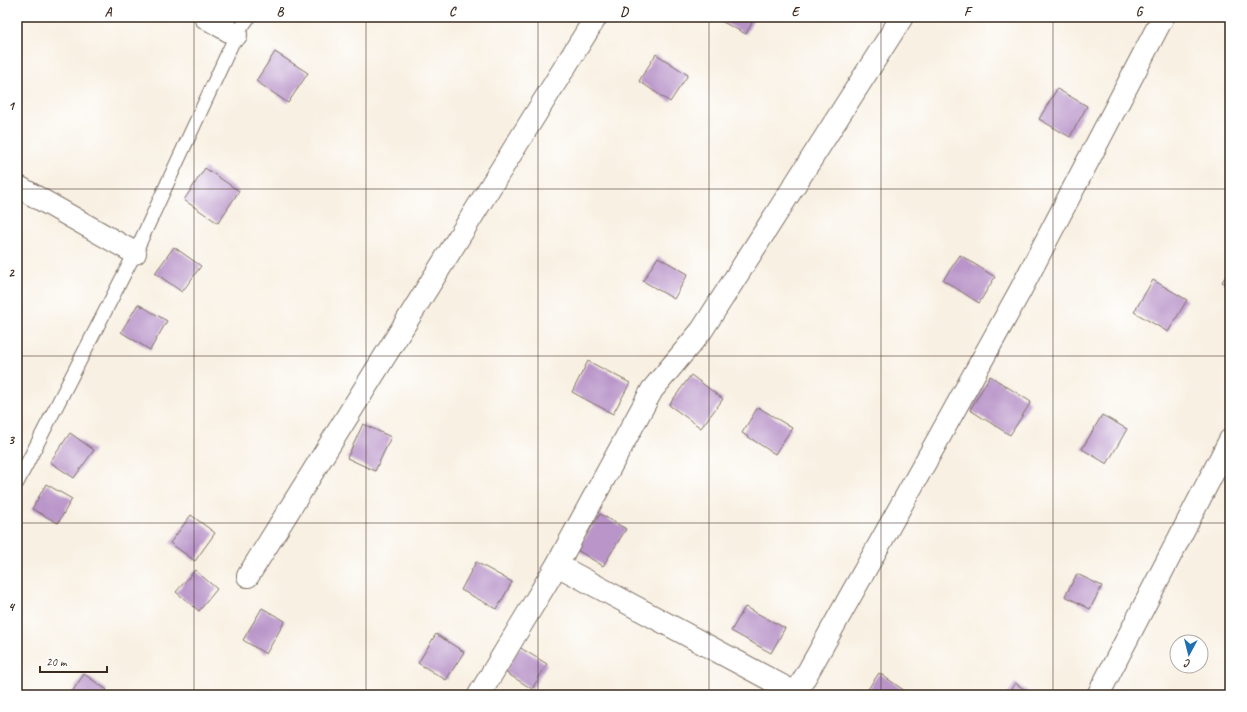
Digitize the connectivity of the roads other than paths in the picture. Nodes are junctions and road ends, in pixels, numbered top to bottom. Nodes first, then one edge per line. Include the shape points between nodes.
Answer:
1 (205, 17) edge
2 (249, 17) edge
3 (596, 17) edge
4 (902, 17) edge
5 (1164, 17) edge
6 (236, 35) junction
7 (17, 186) edge
8 (135, 253) junction
9 (1230, 440) edge
10 (17, 483) edge
11 (557, 564) junction
12 (248, 576) dead end
13 (797, 694) edge
14 (479, 695) edge
15 (1098, 695) edge

1 - 6 street
2 - 6 lane
3 - 12 street
4 - 11 street via 702,330 652,390
5 - 13 street via 1016,298
6 - 8 lane
7 - 8 street
8 - 10 lane
9 - 15 street
11 - 13 street
11 - 14 street

